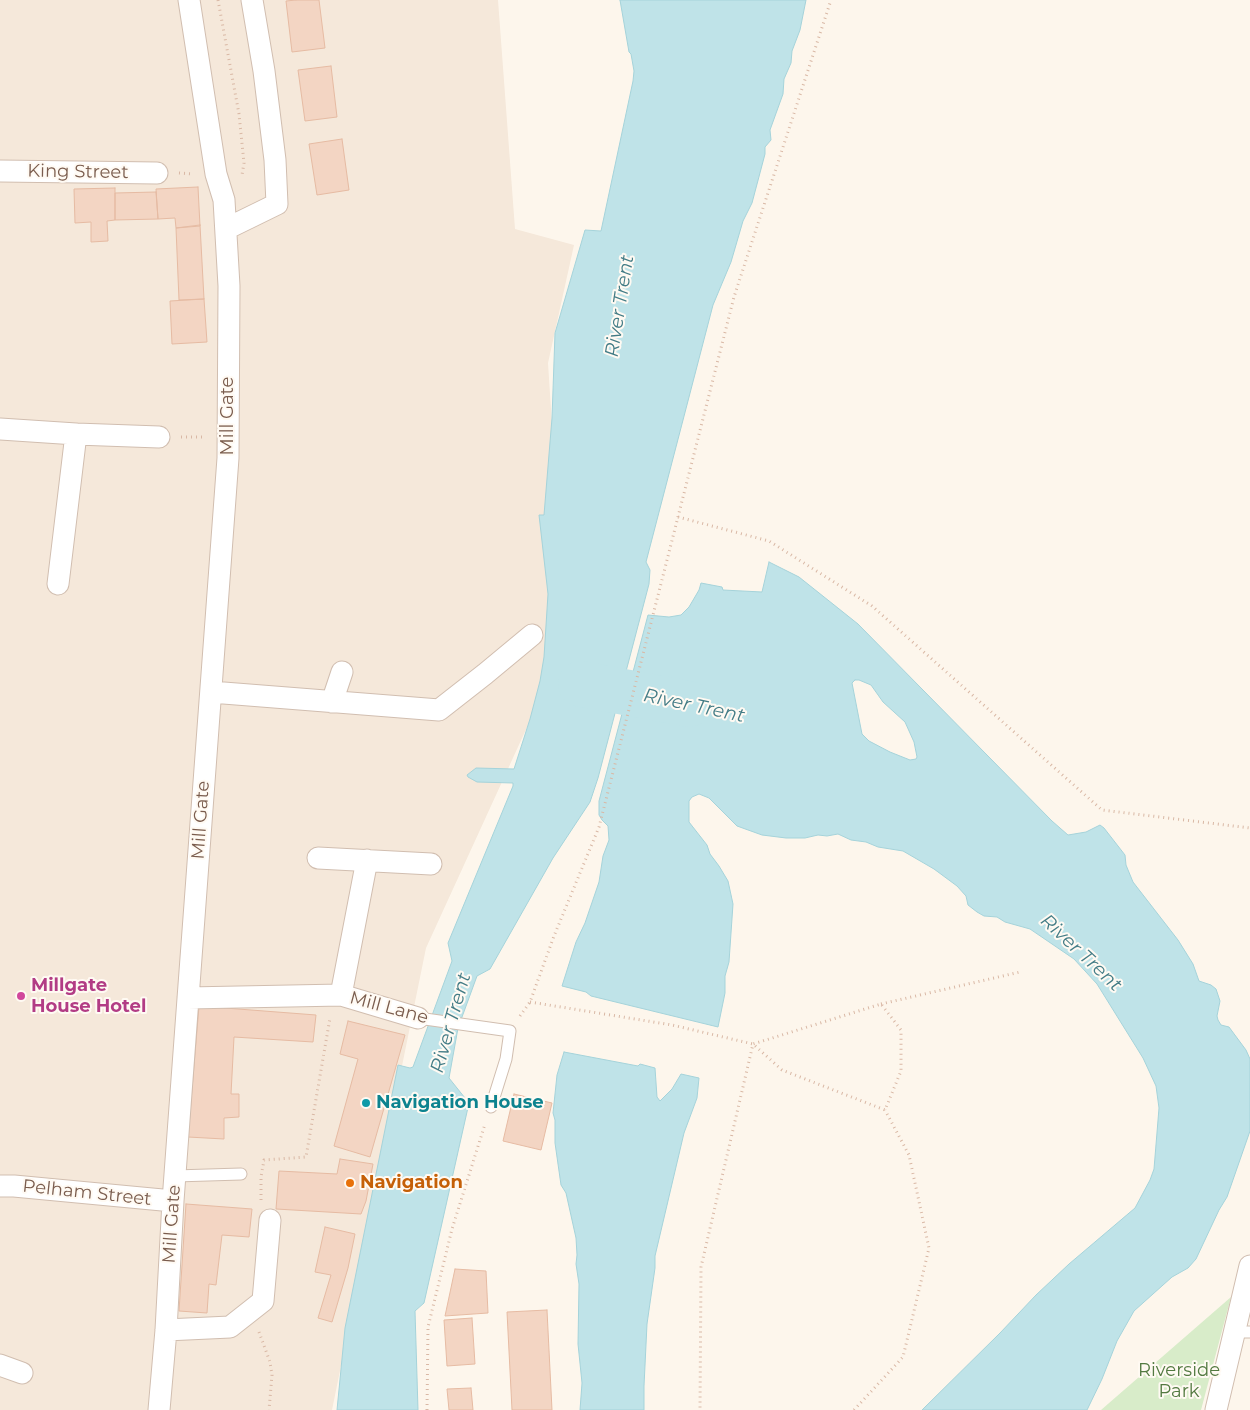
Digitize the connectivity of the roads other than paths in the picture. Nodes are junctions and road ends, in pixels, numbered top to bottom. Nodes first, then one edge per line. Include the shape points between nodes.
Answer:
1 (189, 0) edge
2 (252, 0) edge
3 (0, 171) edge
4 (157, 173) road end
5 (226, 230) junction
6 (0, 429) edge
7 (76, 434) junction
8 (159, 437) road end
9 (58, 584) dead end
10 (532, 635) dead end
11 (342, 672) dead end
12 (211, 692) junction
13 (332, 702) junction
14 (318, 858) dead end
15 (366, 860) junction
16 (431, 864) dead end
17 (335, 995) junction
18 (188, 998) junction
19 (418, 1018) joint
20 (490, 1107) road end
21 (241, 1174) dead end
22 (175, 1176) junction
23 (0, 1186) edge
24 (173, 1201) junction
25 (270, 1220) road end
26 (1250, 1266) edge
27 (166, 1330) junction
28 (1242, 1332) edge
29 (0, 1365) edge
30 (22, 1373) dead end
31 (158, 1410) edge
32 (1216, 1410) edge

1 - 5 street, Mill Gate via 216,174 224,200
2 - 5 street via 269,110 277,204
3 - 4 street, King Street
5 - 12 street, Mill Gate via 229,286 228,458
6 - 7 street
7 - 8 street
7 - 9 street
10 - 13 street via 439,710
11 - 13 street
12 - 13 street
12 - 18 street, Mill Gate
14 - 15 street
15 - 16 street
15 - 17 street
17 - 18 street, Mill Lane
17 - 19 street, Mill Lane
18 - 22 street, Mill Gate
19 - 20 lane, Mill Lane via 510,1030 506,1059
21 - 22 lane
22 - 24 street, Mill Gate
23 - 24 street, Pelham Street
24 - 27 street, Mill Gate
25 - 27 street via 264,1300 230,1327
26 - 28 street
27 - 31 street, Mill Gate
28 - 32 street
29 - 30 street

